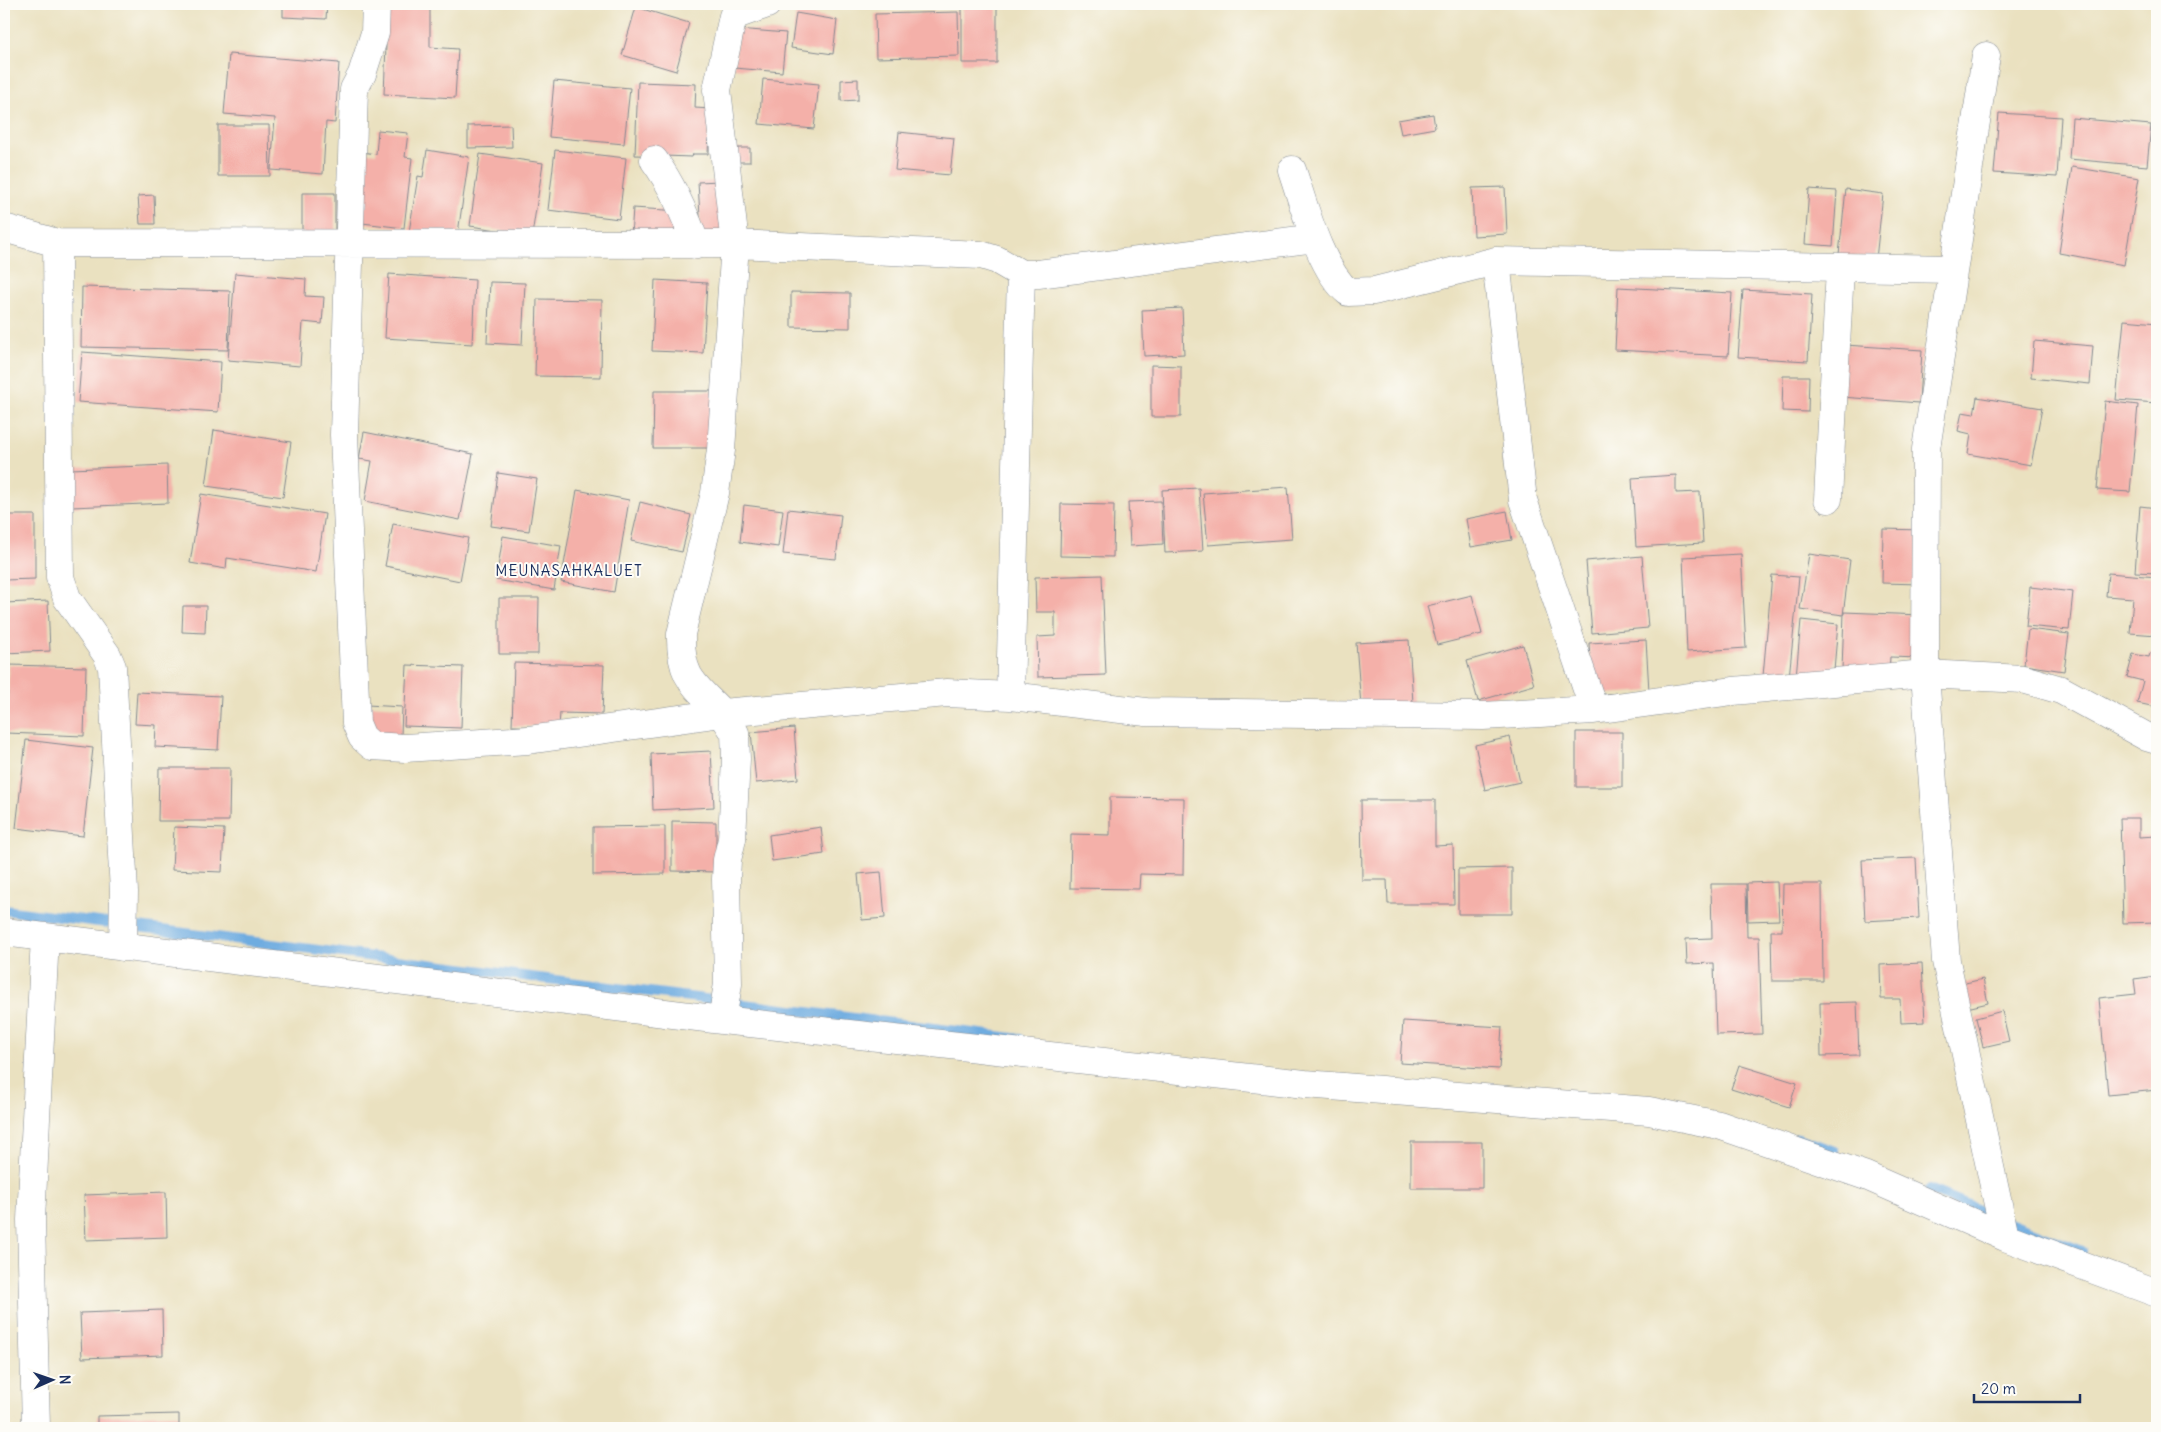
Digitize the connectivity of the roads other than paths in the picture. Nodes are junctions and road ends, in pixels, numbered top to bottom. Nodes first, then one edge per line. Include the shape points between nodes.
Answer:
1 (376, 4) edge
2 (767, 4) edge
3 (1986, 56) dead end
4 (654, 160) dead end
5 (1292, 170) dead end
6 (4, 228) edge
7 (1315, 238) junction
8 (349, 242) junction
9 (57, 243) junction
10 (735, 244) junction
11 (696, 245) junction
12 (1496, 261) junction
13 (1840, 269) junction
14 (1953, 269) junction
15 (1021, 274) junction
16 (1828, 499) dead end
17 (1925, 674) junction
18 (1010, 696) junction
19 (1594, 710) junction
20 (722, 713) junction
21 (2157, 740) edge
22 (124, 929) junction
23 (4, 932) edge
24 (45, 937) junction
25 (725, 1005) junction
26 (2004, 1237) junction
27 (2157, 1293) edge
28 (36, 1428) edge

1 - 8 street via 375,33 354,89
2 - 10 street via 733,16 717,90
3 - 14 street
4 - 11 street via 685,214
5 - 7 street
6 - 9 street
7 - 12 street via 1337,283 1348,292 1374,291
7 - 15 street
8 - 9 street
8 - 11 street
8 - 20 street via 344,435 353,692 356,723 362,737 372,746 405,748 528,740
9 - 22 street via 60,576 67,598 112,667
10 - 11 street
10 - 15 street via 981,254
10 - 20 street via 721,450 715,493 681,634 680,657 688,678
12 - 13 street
12 - 19 street via 1523,500
13 - 14 street
13 - 16 street
14 - 17 street via 1926,449
15 - 18 street
17 - 19 street via 1733,690
17 - 21 street via 2023,679 2061,690
17 - 26 street via 1946,961
18 - 19 street via 1146,712 1483,716
18 - 20 street via 947,693
20 - 25 street via 735,733 736,759 732,839 726,879
22 - 24 street
22 - 25 street
23 - 24 street
24 - 28 street via 31,1220
25 - 26 street via 1305,1084 1649,1110 1719,1124 1866,1176
26 - 27 street

